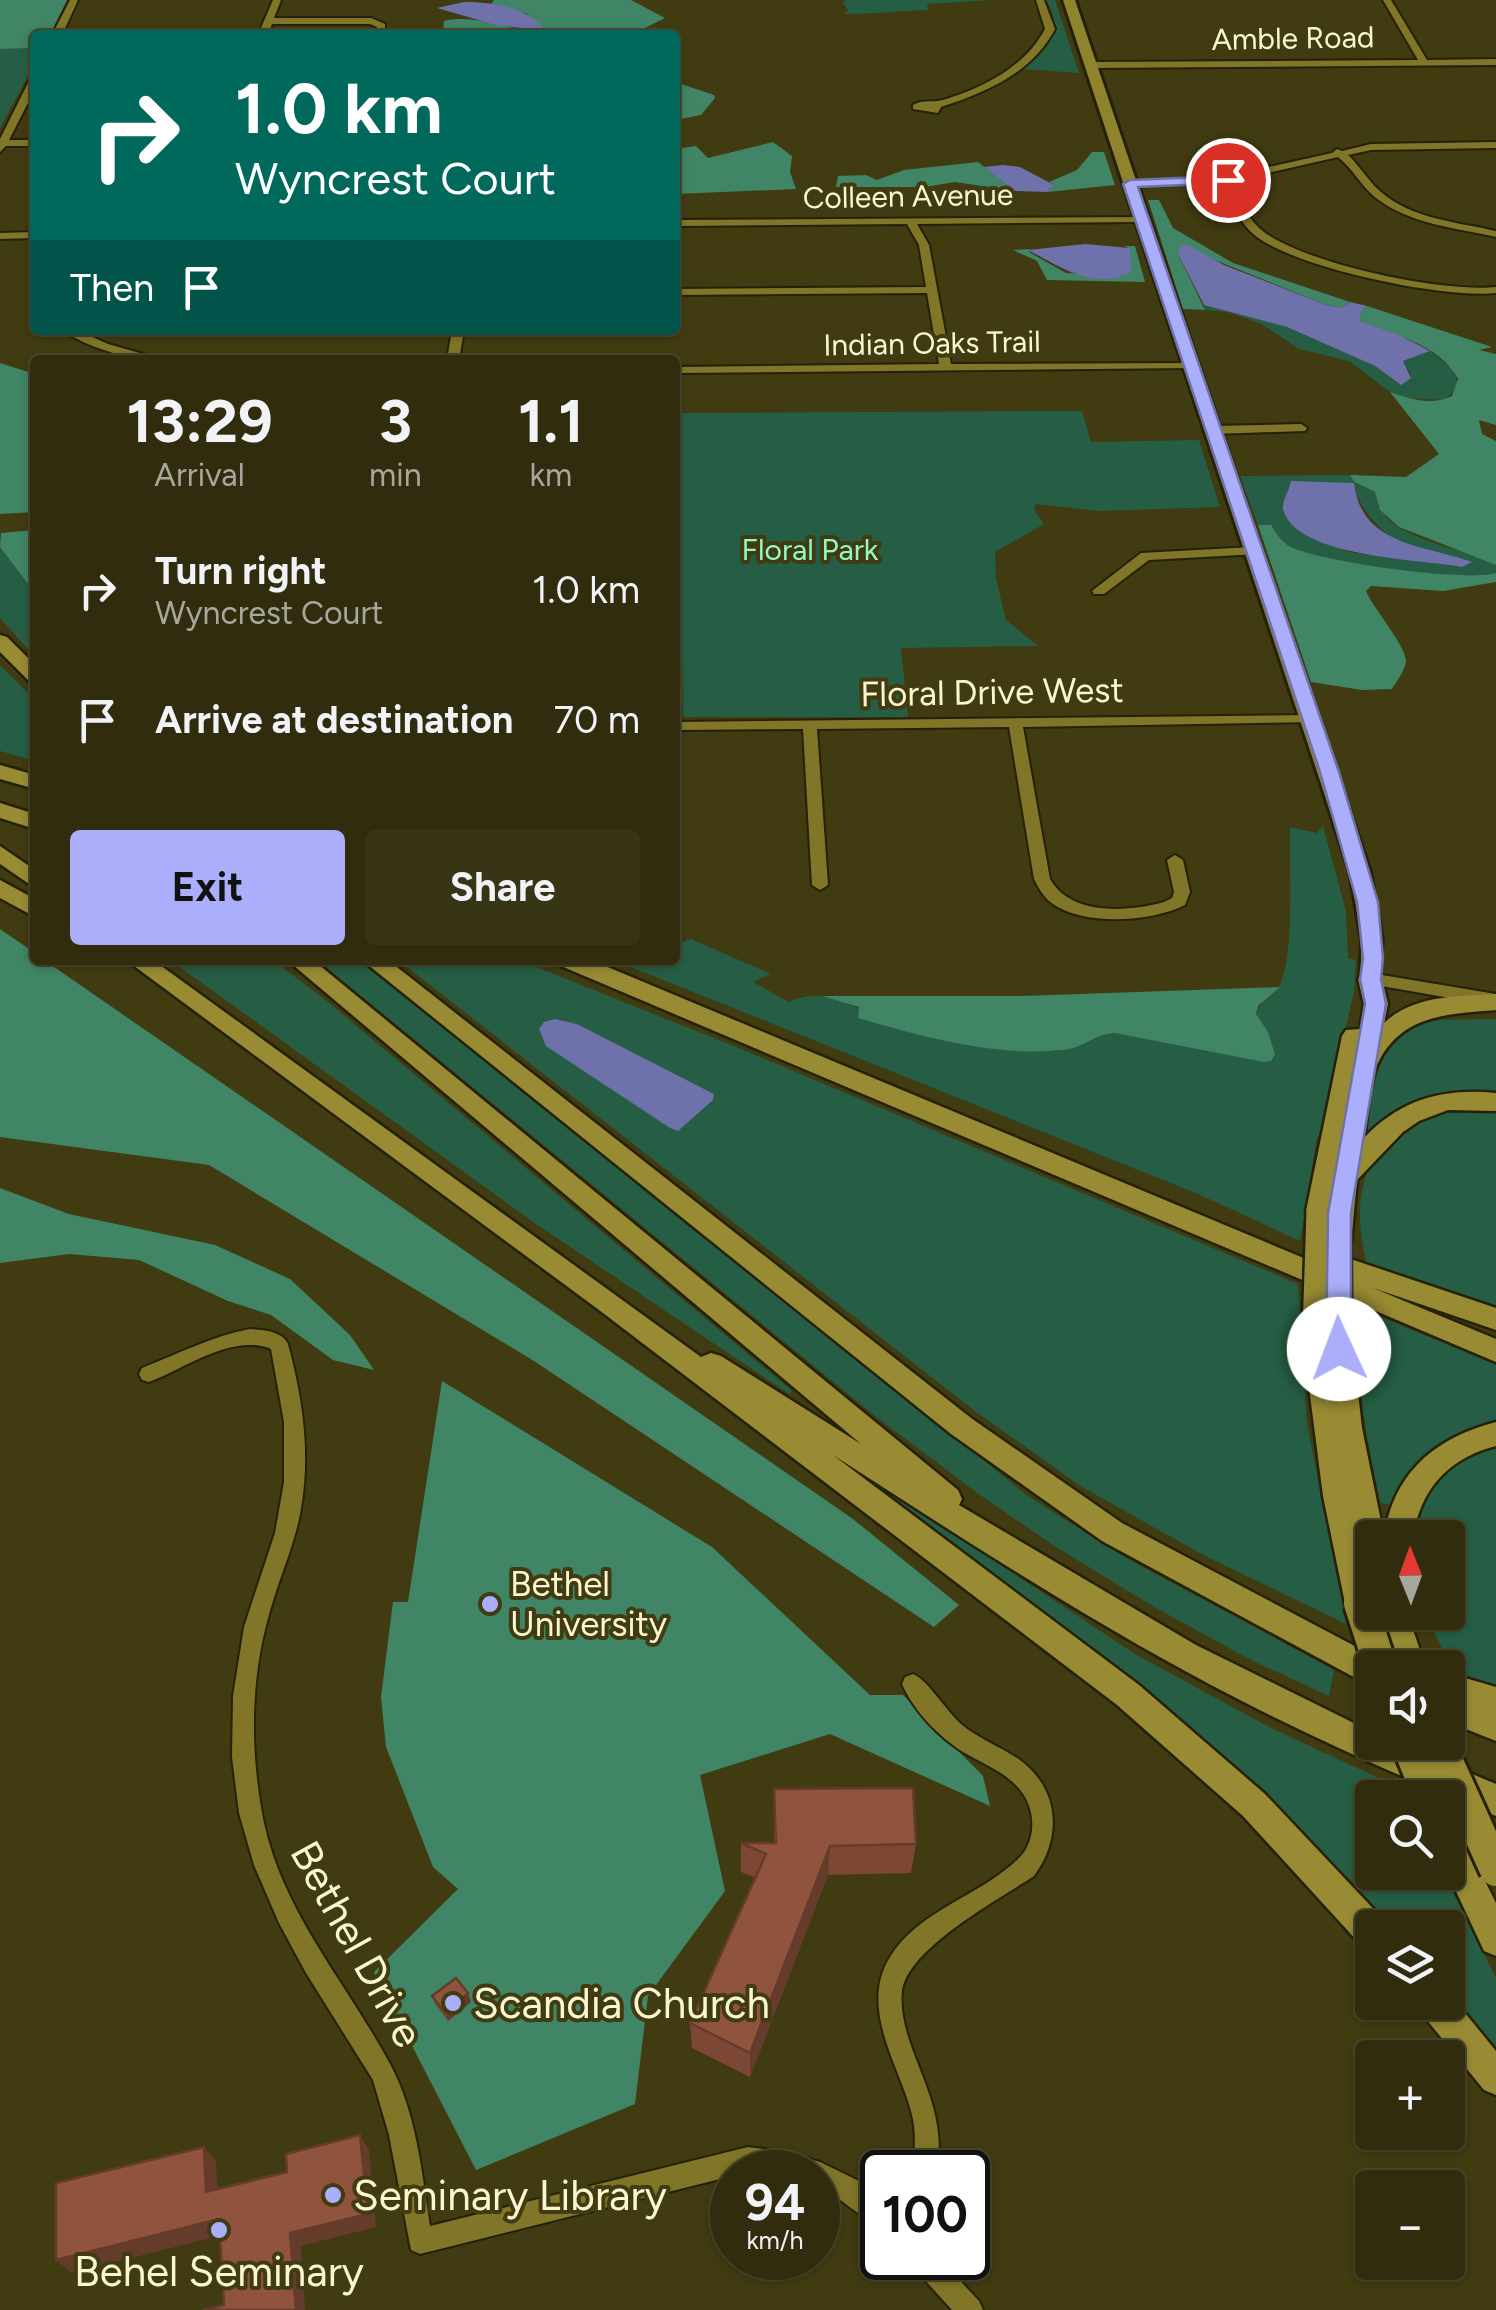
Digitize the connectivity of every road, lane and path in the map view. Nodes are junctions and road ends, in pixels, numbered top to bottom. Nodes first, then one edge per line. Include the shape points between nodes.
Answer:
1 (74, 0) edge
2 (276, 0) edge
3 (1040, 0) edge
4 (1068, 0) edge
5 (1386, 0) edge
6 (270, 21) junction
7 (59, 30) edge
8 (266, 30) edge
9 (380, 30) edge
10 (1424, 62) junction
11 (1496, 62) edge
12 (1090, 65) junction
13 (30, 90) edge
14 (937, 106) dead end
15 (30, 143) edge
16 (1496, 144) edge
17 (1, 146) edge
18 (1337, 152) junction
19 (1228, 180) junction
20 (1130, 184) junction
21 (1142, 219) junction
22 (910, 221) junction
23 (680, 223) edge
24 (1496, 234) edge
25 (0, 236) edge
26 (30, 236) edge
27 (932, 290) junction
28 (1496, 290) edge
29 (680, 292) edge
30 (79, 335) edge
31 (139, 355) edge
32 (1190, 366) junction
33 (946, 368) junction
34 (680, 370) edge
35 (1301, 428) dead end
36 (1212, 430) junction
37 (1253, 551) junction
38 (1099, 591) dead end
39 (0, 641) edge
40 (30, 671) edge
41 (1310, 719) junction
42 (1015, 722) junction
43 (810, 724) junction
44 (680, 726) edge
45 (0, 760) edge
46 (30, 769) edge
47 (0, 772) edge
48 (30, 781) edge
49 (0, 810) edge
50 (30, 820) edge
51 (0, 852) edge
52 (1175, 860) dead end
53 (30, 877) edge
54 (820, 885) dead end
55 (0, 888) edge
56 (30, 906) edge
57 (128, 965) edge
58 (142, 965) edge
59 (304, 965) edge
60 (379, 965) edge
61 (567, 965) edge
62 (581, 965) edge
63 (1370, 979) junction
64 (188, 1000) junction
65 (1496, 1001) edge
66 (699, 1014) junction
67 (1366, 1060) junction
68 (1496, 1102) edge
69 (1018, 1149) junction
70 (1345, 1178) junction
71 (608, 1302) junction
72 (1496, 1319) edge
73 (1327, 1341) junction
74 (1496, 1350) edge
75 (149, 1374) dead end
76 (1496, 1434) edge
77 (1366, 1520) edge
78 (1402, 1520) edge
79 (1021, 1560) junction
80 (1377, 1650) edge
81 (1331, 1651) junction
82 (1355, 1659) edge
83 (1355, 1663) edge
84 (913, 1684) dead end
85 (1465, 1692) edge
86 (1496, 1702) edge
87 (1465, 1714) edge
88 (1496, 1726) edge
89 (1446, 1760) edge
90 (1496, 1800) edge
91 (1496, 1870) edge
92 (1465, 1875) edge
93 (1355, 1914) edge
94 (1496, 1938) edge
95 (1449, 2020) edge
96 (1496, 2078) edge
97 (929, 2150) edge
98 (860, 2199) edge
99 (942, 2280) edge
100 (970, 2310) edge

1 - 7 street
2 - 6 street
3 - 14 street via 1050,30 1037,51 978,90
4 - 12 main road
5 - 10 street
6 - 8 street
6 - 9 street via 371,21
10 - 11 street, Amble Road
10 - 12 street, Amble Road
12 - 20 main road
13 - 17 street
15 - 17 street
16 - 18 street
18 - 19 street
18 - 24 street via 1393,204
19 - 20 street
19 - 28 street via 1248,224 1290,250 1445,292
20 - 21 main road
21 - 22 street, Colleen Avenue
21 - 32 main road
22 - 23 street, Colleen Avenue
22 - 27 street via 924,244
25 - 26 street
27 - 29 street
27 - 33 street
30 - 31 street
32 - 33 street, Indian Oaks Trail
32 - 36 main road
33 - 34 street, Indian Oaks Trail
35 - 36 street
36 - 37 main road
37 - 38 street via 1146,556
37 - 41 main road
39 - 40 highway
41 - 42 street, Floral Drive West
41 - 63 main road via 1368,902
42 - 43 street, Floral Drive West
42 - 52 street via 1042,879 1053,896 1089,911 1166,909 1182,892
43 - 44 street, Floral Drive West
43 - 54 street
45 - 46 highway
47 - 48 highway
49 - 50 highway
51 - 53 highway
55 - 56 highway
57 - 64 highway
58 - 64 highway
59 - 79 highway
60 - 81 highway via 961,1426 1112,1532
61 - 66 highway
62 - 66 highway
63 - 65 street
63 - 67 highway via 1376,1004
63 - 73 highway, bridge via 1318,1212
64 - 71 highway
65 - 67 highway via 1409,1012
66 - 69 highway
67 - 70 highway
68 - 70 highway via 1459,1101 1406,1114
69 - 72 highway
69 - 74 highway
70 - 73 highway, bridge
71 - 79 highway
71 - 93 highway via 1128,1695 1254,1805
73 - 77 highway
73 - 80 highway, bridge via 1324,1422 1360,1603
75 - 98 street, Bethel Drive via 247,1335 279,1344 294,1404 292,1505 249,1661 242,1727 248,1802 276,1897 392,2096 420,2241 748,2160 821,2173
76 - 78 highway via 1460,1445 1422,1472
79 - 90 highway via 1270,1700
81 - 82 highway
81 - 83 highway
84 - 97 street via 961,1738 1028,1781 1045,1828 1026,1868 921,1939 896,1970 892,2024
85 - 86 highway
87 - 88 highway
89 - 91 highway, bridge
92 - 94 highway
95 - 96 highway
99 - 100 street

